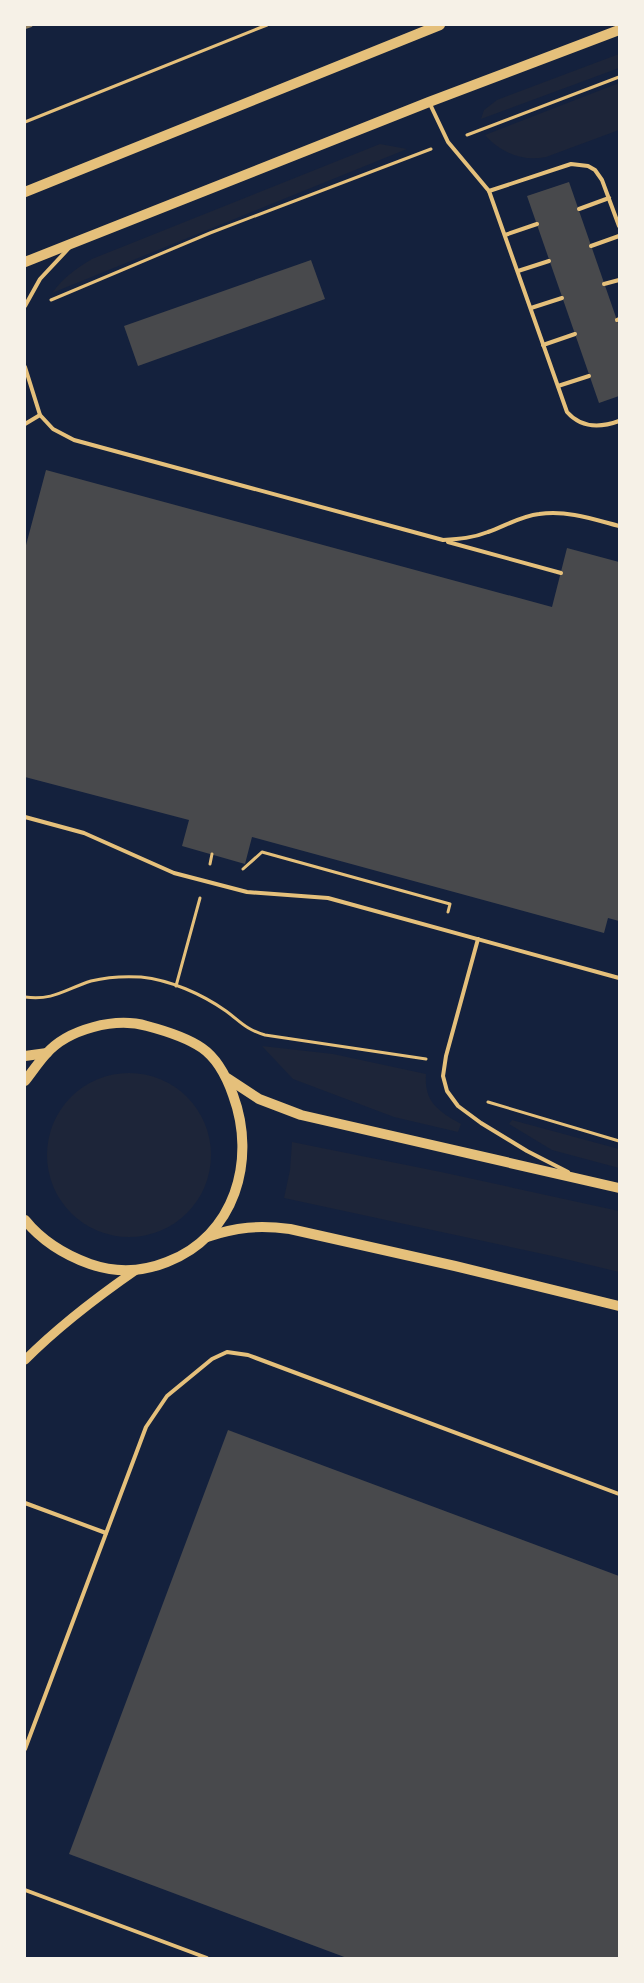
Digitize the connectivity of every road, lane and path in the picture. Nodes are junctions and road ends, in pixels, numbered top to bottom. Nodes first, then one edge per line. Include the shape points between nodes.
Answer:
1 (268, 25) edge
2 (440, 25) edge
3 (619, 30) edge
4 (619, 77) edge
5 (429, 102) junction
6 (25, 122) edge
7 (448, 142) junction
8 (490, 191) junction
9 (25, 192) edge
10 (609, 198) junction
11 (578, 209) dead end
12 (537, 224) dead end
13 (619, 226) edge
14 (505, 235) junction
15 (619, 236) edge
16 (74, 243) junction
17 (591, 246) dead end
18 (549, 261) dead end
19 (25, 262) edge
20 (518, 272) junction
21 (619, 280) edge
22 (604, 284) dead end
23 (562, 298) dead end
24 (43, 303) dead end
25 (25, 306) edge
26 (530, 308) junction
27 (575, 334) dead end
28 (543, 345) junction
29 (25, 367) edge
30 (590, 376) dead end
31 (558, 386) junction
32 (40, 415) junction
33 (619, 421) edge
34 (25, 424) edge
35 (619, 526) edge
36 (442, 540) junction
37 (561, 573) dead end
38 (25, 817) edge
39 (212, 854) dead end
40 (205, 881) junction
41 (478, 939) junction
42 (619, 978) edge
43 (176, 986) junction
44 (25, 997) edge
45 (47, 1053) junction
46 (401, 1054) dead end
47 (25, 1056) edge
48 (227, 1078) junction
49 (25, 1081) edge
50 (485, 1101) dead end
51 (619, 1141) edge
52 (586, 1179) junction
53 (619, 1188) edge
54 (25, 1220) edge
55 (207, 1237) junction
56 (136, 1270) junction
57 (619, 1306) edge
58 (25, 1360) edge
59 (619, 1494) edge
60 (25, 1503) edge
61 (106, 1533) junction
62 (25, 1750) edge
63 (25, 1890) edge
64 (207, 1958) edge

1 - 6 path
2 - 9 main road
3 - 5 main road
4 - 7 path
5 - 7 lane
5 - 16 main road
7 - 8 lane
7 - 24 path via 210,233
8 - 10 lane via 571,164 580,164 599,174
8 - 14 lane
10 - 11 lane
10 - 13 lane
12 - 14 lane
14 - 20 lane
15 - 17 lane
16 - 19 main road
16 - 25 lane via 40,279
18 - 20 lane
20 - 26 lane
21 - 22 lane
23 - 26 lane
26 - 28 lane
27 - 28 lane
28 - 31 lane
29 - 32 lane
30 - 31 lane
31 - 33 lane via 572,418 594,426
32 - 34 lane
32 - 36 lane via 53,429 74,440
35 - 36 lane via 559,512 517,519 467,539
36 - 37 lane
38 - 40 lane via 84,833 156,866
39 - 40 path
40 - 41 lane via 262,895 328,898
40 - 43 path
41 - 42 lane
41 - 52 lane via 446,1056 443,1076 447,1091 458,1106 481,1123 527,1152
43 - 44 path via 124,976 92,981 47,998
43 - 46 path via 226,1011 247,1029 265,1035
45 - 47 main road
45 - 48 main road via 73,1034 95,1026 144,1025 179,1035 204,1049
45 - 49 main road
48 - 52 main road via 259,1098 301,1115
48 - 55 main road via 238,1107 243,1154 235,1193
50 - 51 path
52 - 53 main road
54 - 56 main road via 59,1250 80,1260 114,1271
55 - 56 main road via 180,1257 155,1267
55 - 57 main road via 225,1231 265,1226 290,1229
56 - 58 street via 48,1336
59 - 61 lane via 248,1355 227,1352 212,1359 167,1396 156,1410 146,1426
60 - 61 lane
61 - 62 lane
63 - 64 lane

